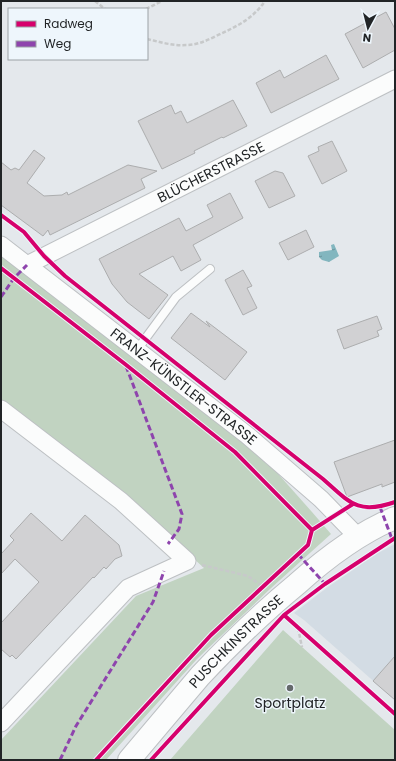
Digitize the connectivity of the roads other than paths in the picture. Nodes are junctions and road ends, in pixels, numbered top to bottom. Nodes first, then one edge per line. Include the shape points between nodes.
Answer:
1 (395, 79) edge
2 (1, 244) edge
3 (27, 265) junction
4 (210, 269) dead end
5 (137, 350) junction
6 (1, 409) edge
7 (395, 518) edge
8 (358, 537) junction
9 (1, 723) edge
10 (129, 760) edge

1 - 3 street, BLÜCHERSTRASSE
2 - 3 street, FRANZ-KÜNSTLER-STRASSE
3 - 5 street, FRANZ-KÜNSTLER-STRASSE
4 - 5 lane via 176,297
5 - 8 street, FRANZ-KÜNSTLER-STRASSE via 247,435 321,499
6 - 9 street via 121,501 187,561 128,588
7 - 8 main road, PUSCHKINSTRASSE
8 - 10 main road, PUSCHKINSTRASSE via 321,563 269,607 200,676

